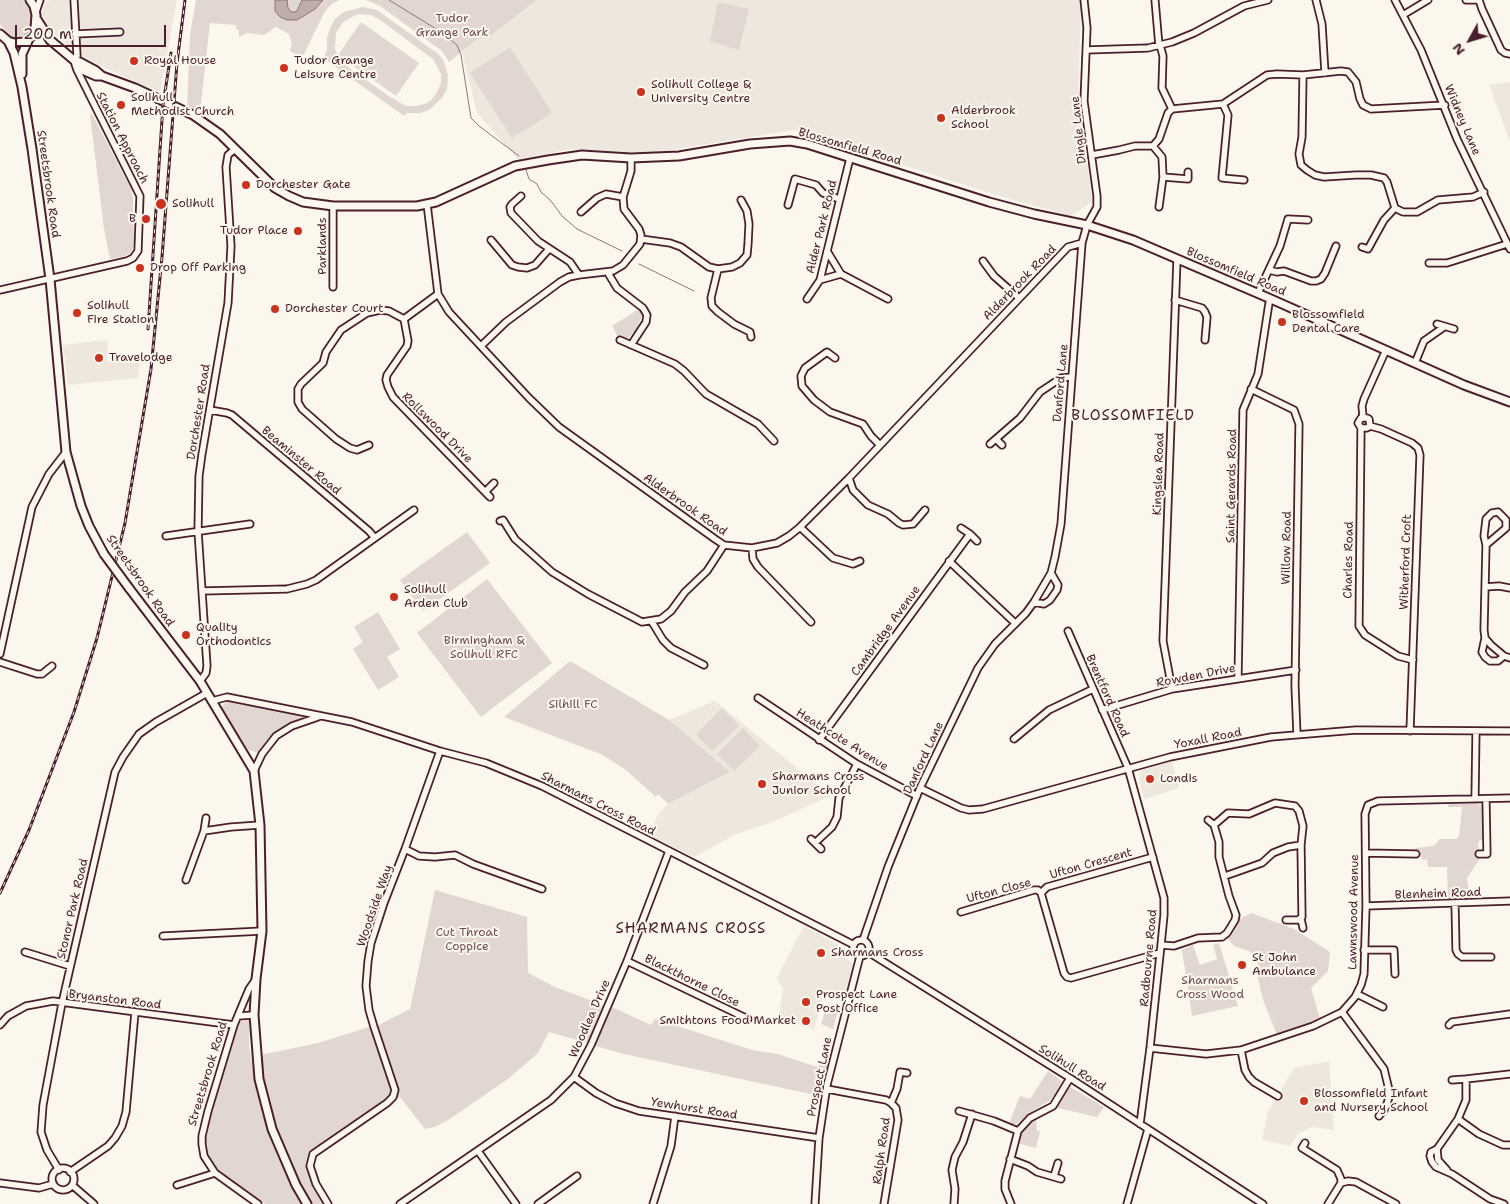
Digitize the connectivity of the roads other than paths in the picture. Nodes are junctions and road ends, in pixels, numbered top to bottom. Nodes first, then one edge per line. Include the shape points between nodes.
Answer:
1 (30, 0) edge
2 (40, 0) edge
3 (74, 0) edge
4 (1084, 0) edge
5 (1155, 0) edge
6 (1268, 0) edge
7 (1316, 0) edge
8 (1395, 0) edge
9 (1428, 0) edge
10 (1466, 0) edge
11 (1242, 3) edge
12 (1403, 15) junction
13 (36, 16) junction
14 (120, 32) dead end
15 (0, 34) edge
16 (75, 34) junction
17 (30, 38) junction
18 (50, 40) junction
19 (8, 41) junction
20 (1160, 45) junction
21 (1086, 50) junction
22 (1510, 54) edge
23 (74, 61) junction
24 (1325, 73) junction
25 (1303, 75) junction
26 (22, 87) junction
27 (1223, 104) junction
28 (1445, 105) junction
29 (1172, 109) junction
30 (1153, 146) junction
31 (235, 149) junction
32 (1092, 155) junction
33 (631, 158) junction
34 (850, 158) junction
35 (1188, 172) dead end
36 (1163, 177) junction
37 (1244, 180) dead end
38 (1484, 192) junction
39 (521, 196) dead end
40 (622, 198) junction
41 (839, 199) junction
42 (741, 200) dead end
43 (427, 204) junction
44 (788, 205) dead end
45 (333, 206) junction
46 (1159, 207) dead end
47 (1395, 208) junction
48 (581, 212) dead end
49 (1308, 220) dead end
50 (1088, 225) junction
51 (641, 239) junction
52 (491, 240) dead end
53 (1082, 243) junction
54 (1509, 246) edge
55 (1362, 247) dead end
56 (1326, 249) dead end
57 (547, 251) junction
58 (828, 251) junction
59 (1177, 259) junction
60 (983, 261) dead end
61 (1429, 263) dead end
62 (718, 269) junction
63 (1268, 270) junction
64 (608, 273) junction
65 (841, 274) junction
66 (579, 275) junction
67 (50, 279) junction
68 (820, 280) junction
69 (333, 286) dead end
70 (0, 290) edge
71 (1258, 293) junction
72 (438, 294) junction
73 (1019, 298) junction
74 (807, 299) dead end
75 (888, 299) dead end
76 (1272, 299) junction
77 (1175, 300) junction
78 (404, 319) junction
79 (1437, 324) dead end
80 (1444, 327) junction
81 (1454, 329) dead end
82 (751, 337) dead end
83 (620, 340) dead end
84 (1205, 340) dead end
85 (631, 345) junction
86 (481, 346) junction
87 (1386, 350) junction
88 (836, 358) dead end
89 (1415, 363) junction
90 (1071, 377) junction
91 (1251, 389) junction
92 (1510, 402) edge
93 (210, 410) junction
94 (1363, 417) junction
95 (1370, 426) junction
96 (772, 428) dead end
97 (1361, 428) junction
98 (767, 433) junction
99 (996, 439) junction
100 (774, 441) dead end
101 (879, 444) junction
102 (990, 444) dead end
103 (369, 445) dead end
104 (1002, 446) dead end
105 (66, 452) junction
106 (849, 478) junction
107 (494, 483) dead end
108 (486, 491) junction
109 (490, 497) dead end
110 (414, 510) dead end
111 (925, 510) dead end
112 (500, 521) dead end
113 (250, 524) dead end
114 (800, 527) junction
115 (961, 528) dead end
116 (198, 531) junction
117 (970, 534) junction
118 (166, 536) dead end
119 (374, 538) junction
120 (977, 541) dead end
121 (724, 545) junction
122 (1486, 545) junction
123 (752, 548) junction
124 (860, 561) dead end
125 (949, 561) junction
126 (1051, 573) junction
127 (1485, 587) junction
128 (1510, 588) edge
129 (202, 591) junction
130 (1034, 602) junction
131 (652, 622) junction
132 (811, 622) dead end
133 (1015, 623) junction
134 (1068, 631) dead end
135 (1485, 638) junction
136 (0, 654) edge
137 (1507, 657) edge
138 (1413, 660) junction
139 (0, 662) edge
140 (704, 665) dead end
141 (52, 666) dead end
142 (1296, 670) junction
143 (1238, 678) junction
144 (200, 681) junction
145 (1092, 689) junction
146 (1172, 689) junction
147 (207, 692) junction
148 (758, 698) dead end
149 (212, 702) junction
150 (1102, 710) junction
151 (320, 716) junction
152 (1410, 731) junction
153 (1476, 731) junction
154 (1510, 731) edge
155 (1297, 735) junction
156 (1014, 739) dead end
157 (819, 740) junction
158 (440, 751) junction
159 (857, 764) junction
160 (1128, 768) junction
161 (254, 771) junction
162 (920, 788) junction
163 (917, 796) junction
164 (1510, 798) edge
165 (1475, 799) junction
166 (1486, 800) junction
167 (206, 818) dead end
168 (1208, 820) dead end
169 (260, 825) junction
170 (1214, 826) junction
171 (204, 831) junction
172 (1301, 845) junction
173 (405, 849) junction
174 (821, 849) dead end
175 (669, 851) junction
176 (1366, 853) junction
177 (1416, 854) dead end
178 (1479, 854) dead end
179 (1153, 857) junction
180 (189, 873) junction
181 (196, 876) dead end
182 (1225, 876) junction
183 (186, 880) dead end
184 (542, 890) dead end
185 (1041, 893) junction
186 (1510, 901) edge
187 (1455, 904) junction
188 (1366, 906) junction
189 (961, 912) dead end
190 (1301, 919) junction
191 (1286, 920) dead end
192 (1303, 928) dead end
193 (262, 931) junction
194 (163, 936) dead end
195 (863, 940) junction
196 (854, 945) junction
197 (1161, 945) junction
198 (1364, 950) junction
199 (1394, 950) junction
200 (1401, 950) dead end
201 (25, 952) dead end
202 (868, 952) junction
203 (1160, 953) junction
204 (860, 956) junction
205 (1490, 957) dead end
206 (627, 961) junction
207 (70, 966) junction
208 (1395, 974) dead end
209 (256, 979) junction
210 (1357, 994) junction
211 (62, 1003) junction
212 (1383, 1007) dead end
213 (135, 1012) junction
214 (1342, 1012) junction
215 (1510, 1014) edge
216 (254, 1015) junction
217 (238, 1016) junction
218 (748, 1019) dead end
219 (0, 1025) edge
220 (234, 1025) junction
221 (1449, 1026) dead end
222 (1150, 1048) junction
223 (1241, 1050) junction
224 (907, 1073) dead end
225 (1510, 1074) edge
226 (574, 1077) junction
227 (1070, 1078) junction
228 (1466, 1079) junction
229 (1452, 1080) dead end
230 (827, 1088) junction
231 (1278, 1096) dead end
232 (891, 1103) junction
233 (959, 1111) dead end
234 (972, 1114) junction
235 (675, 1116) junction
236 (1379, 1116) dead end
237 (1458, 1119) junction
238 (1140, 1124) junction
239 (1148, 1129) junction
240 (1018, 1131) junction
241 (819, 1138) junction
242 (1305, 1142) dead end
243 (1510, 1145) edge
244 (478, 1151) junction
245 (1010, 1159) junction
246 (1058, 1162) dead end
247 (59, 1170) junction
248 (70, 1172) junction
249 (215, 1173) junction
250 (578, 1176) dead end
251 (1054, 1176) junction
252 (1061, 1179) dead end
253 (0, 1183) edge
254 (1341, 1183) junction
255 (53, 1184) junction
256 (72, 1185) junction
257 (177, 1185) dead end
258 (94, 1204) edge
259 (258, 1204) edge
260 (307, 1204) edge
261 (328, 1204) edge
262 (400, 1204) edge
263 (516, 1204) edge
264 (538, 1204) edge
265 (653, 1204) edge
266 (815, 1204) edge
267 (884, 1204) edge
268 (954, 1204) edge
269 (1011, 1204) edge
270 (1127, 1204) edge
271 (1263, 1204) edge
272 (1328, 1204) edge
273 (1396, 1204) edge
274 (1504, 1204) edge

1 - 13 main road, Blossomfield Road
2 - 13 street
3 - 16 street
4 - 21 street, Dingle Lane
5 - 20 street
6 - 11 street
7 - 24 street via 1322,24
8 - 12 street, Widney Lane
9 - 12 street
10 - 22 street via 1479,0 1501,50
11 - 20 street via 1183,38
12 - 28 street, Widney Lane
13 - 17 main road, Streetsbrook Road
13 - 18 main road, Blossomfield Road
14 - 16 street
15 - 19 main road
16 - 23 street via 77,56
17 - 18 main road, Blossomfield Road via 42,36
17 - 19 main road, Blossomfield Road via 19,43
17 - 26 main road, Streetsbrook Road via 22,54
18 - 23 main road, Blossomfield Road
19 - 26 main road, Streetsbrook Road
20 - 21 street
20 - 29 street via 1162,88
21 - 32 street, Dingle Lane via 1084,102
23 - 31 main road, Blossomfield Road via 80,69 135,88 187,112 220,134
23 - 67 street, Station Approach via 140,196 138,251 127,261
24 - 25 street
24 - 28 street via 1341,71 1351,74 1363,105 1371,109
25 - 27 street via 1267,75
25 - 47 street via 1301,165 1324,177 1356,174 1384,178
26 - 67 main road, Streetsbrook Road
27 - 29 street
27 - 37 street via 1228,115 1222,178
28 - 38 street, Widney Lane
29 - 30 street via 1160,138
30 - 32 street via 1135,146
30 - 36 street via 1162,157
31 - 45 main road, Blossomfield Road via 284,194 303,202
31 - 93 street, Dorchester Road via 226,160 231,246 228,303
32 - 50 street, Dingle Lane via 1097,207
33 - 34 main road, Blossomfield Road via 679,156 790,141
33 - 40 street via 631,171
33 - 43 main road, Blossomfield Road via 582,155 522,165
34 - 41 street, Alder Park Road
34 - 50 main road, Blossomfield Road via 989,202
35 - 36 street via 1188,179
36 - 46 street
38 - 47 street via 1438,200 1417,212 1403,212
38 - 54 street, Widney Lane
39 - 57 street via 512,204 511,213
40 - 48 street via 606,194
40 - 51 street via 624,209 640,229
41 - 44 street via 823,193 816,184 795,179
41 - 58 street, Alder Park Road
42 - 62 street via 749,224 747,255 732,268
43 - 45 main road, Blossomfield Road
43 - 72 street, Alderbrook Road
45 - 69 street, Parklands
47 - 55 street via 1384,220 1368,249
49 - 63 street via 1288,218 1280,246
50 - 53 street, Danford Lane
50 - 59 main road, Blossomfield Road
51 - 62 street via 681,246
51 - 64 street via 623,265
52 - 57 street via 512,265 518,267 535,265
53 - 73 street, Alderbrook Road via 1068,248
53 - 90 street, Danford Lane
54 - 61 street via 1447,263
56 - 63 street via 1335,249 1325,273 1316,281
57 - 66 street via 570,262
58 - 65 street
58 - 68 street, Alder Park Road
59 - 71 main road, Blossomfield Road
59 - 77 street, Kingslea Road
60 - 73 street via 994,276
62 - 82 street via 712,306 750,332
63 - 71 street
64 - 66 street
64 - 85 street via 617,288 643,308 647,315
65 - 68 street
65 - 75 street
66 - 86 street via 547,290
67 - 70 street, Station Approach
67 - 105 main road, Streetsbrook Road
68 - 74 street, Alder Park Road
71 - 76 main road, Blossomfield Road
72 - 78 street
72 - 86 street, Alderbrook Road
73 - 101 street, Alderbrook Road
76 - 87 main road, Blossomfield Road
76 - 91 street, Saint Gerards Road via 1258,374
77 - 84 street via 1202,308 1207,317
77 - 146 street, Kingslea Road via 1163,641
78 - 103 street via 380,310 367,313 347,326 333,340 323,363 298,389 298,402 302,409 336,439 357,450
78 - 108 street, Rollswood Drive via 407,346 388,375 388,387 393,397
79 - 80 street
80 - 81 street
80 - 89 street via 1424,341
83 - 85 street
85 - 98 street via 675,364 706,394 758,424
86 - 121 street, Alderbrook Road via 559,426
87 - 89 main road, Blossomfield Road
87 - 94 street, Charles Road via 1364,399
88 - 101 street via 825,353 805,368 801,376 802,386 830,412 863,424
89 - 92 main road, Blossomfield Road
90 - 99 street via 1061,378 1040,392 1020,418
90 - 126 street, Danford Lane via 1061,524
91 - 142 street, Willow Road via 1291,408 1298,418
91 - 143 street, Saint Gerards Road via 1243,410
93 - 116 street, Dorchester Road via 200,476
93 - 119 street, Beaminster Road via 232,416
94 - 95 street via 1369,419
94 - 97 street, Charles Road via 1358,423
95 - 97 street
95 - 138 street, Witherford Croft via 1412,443 1420,455
96 - 98 street
97 - 138 street, Charles Road via 1359,626 1365,635 1398,656
98 - 100 street
99 - 102 street
99 - 104 street
101 - 106 street, Alderbrook Road
105 - 136 street via 49,474 32,507
105 - 144 main road, Streetsbrook Road, bridge via 89,526 104,554
106 - 111 street via 854,490 868,504 903,525 916,523
106 - 114 street, Alderbrook Road
107 - 108 street
108 - 109 street, Rollswood Drive
110 - 119 street
112 - 131 street via 503,520 516,539 552,572 628,616
113 - 116 street
114 - 123 street, Alderbrook Road via 778,543
114 - 124 street via 833,558 854,564
115 - 117 street
116 - 118 street
116 - 129 street, Dorchester Road
117 - 120 street
117 - 125 street, Cambridge Avenue
119 - 129 street via 316,580 299,587
121 - 123 street, Alderbrook Road
121 - 131 street via 707,571 671,611
122 - 122 street via 1486,519 1498,512 1506,520 1506,528
122 - 127 street
123 - 132 street via 758,567
125 - 133 street
125 - 157 street, Cambridge Avenue
126 - 130 street, Danford Lane
126 - 130 street, Danford Lane via 1058,585 1057,590 1044,604
127 - 128 street
127 - 135 street
129 - 144 street, Dorchester Road via 208,666
130 - 133 street, Danford Lane
131 - 140 street via 671,648
133 - 162 street, Danford Lane via 983,660
134 - 145 street, Brentford Road
135 - 137 street
135 - 137 street via 1482,652 1485,657 1498,661
138 - 152 street, Witherford Croft
139 - 141 street via 37,674
142 - 143 street, Rowden Drive
142 - 155 street, Willow Road
143 - 146 street, Rowden Drive
144 - 147 main road, Streetsbrook Road
145 - 150 street, Brentford Road
145 - 156 street via 1049,710
146 - 150 street, Rowden Drive
147 - 149 main road, Streetsbrook Road
147 - 207 street, Stonor Park Road via 148,727 132,743 115,772
148 - 157 street, Heathcote Avenue
149 - 151 street, Sharmans Cross Road via 227,697
149 - 161 main road, Streetsbrook Road
150 - 160 street, Brentford Road
151 - 158 street, Sharmans Cross Road via 352,722
151 - 161 street via 276,736
152 - 153 street, Yoxall Road
152 - 155 street, Yoxall Road via 1356,730
153 - 154 street, Yoxall Road
153 - 165 street
155 - 160 street, Yoxall Road via 1225,745
157 - 159 street, Heathcote Avenue
158 - 173 street, Woodside Way
158 - 175 street, Sharmans Cross Road via 486,763 542,786
159 - 163 street, Heathcote Avenue
159 - 174 street via 839,798 837,817 832,827 814,840
160 - 162 street, Yoxall Road via 983,809 961,808
160 - 179 street, Radbourne Road
161 - 169 main road, Streetsbrook Road
162 - 163 street, Danford Lane
163 - 195 street, Danford Lane
164 - 166 street
165 - 166 street
165 - 176 street, Lawnswood Avenue via 1373,802 1365,814
166 - 178 street via 1487,854
167 - 171 street
168 - 170 street
169 - 171 street
169 - 193 main road, Streetsbrook Road
170 - 172 street via 1228,813 1246,814 1271,804 1292,804 1300,810 1303,826
170 - 182 street
171 - 180 street
172 - 182 street via 1273,853 1262,862
172 - 190 street
173 - 184 street via 419,856 455,856
173 - 261 street, Woodside Way via 371,943 366,976 374,1027 395,1090 387,1103 312,1154 310,1166
175 - 196 street, Sharmans Cross Road
175 - 206 street, Woodlea Drive
176 - 177 street
176 - 188 street, Lawnswood Avenue
179 - 185 street, Ufton Crescent via 1047,887
179 - 197 street, Radbourne Road via 1164,898
180 - 181 street
180 - 183 street
182 - 197 street via 1236,914 1227,933 1222,937 1198,938 1174,946
185 - 189 street, Ufton Close via 1034,890
185 - 203 street, Ufton Crescent via 1067,977
186 - 187 street, Blenheim Road
187 - 188 street, Blenheim Road
187 - 205 street via 1458,954 1462,957
188 - 198 street, Lawnswood Avenue
190 - 191 street
190 - 192 street
193 - 194 street
193 - 209 main road, Streetsbrook Road
195 - 196 street
195 - 202 street via 869,946
196 - 204 street via 854,952
197 - 203 street, Radbourne Road
198 - 199 street
198 - 210 street, Lawnswood Avenue via 1364,974
199 - 200 street
199 - 208 street
201 - 207 street
202 - 204 street
202 - 227 street, Solihull Road
203 - 222 street, Radbourne Road
204 - 230 street, Prospect Lane
206 - 218 street, Blackthorne Close
206 - 226 street, Woodlea Drive via 592,1046
207 - 211 street, Stonor Park Road
209 - 216 main road, Streetsbrook Road
209 - 217 street, Streetsbrook Road
210 - 212 street
210 - 214 street, Lawnswood Avenue
211 - 213 street, Bryanston Road
211 - 219 street, Bryanston Road via 53,1001 26,1006 8,1016
211 - 247 street, Stonor Park Road via 41,1116 41,1132
213 - 220 street, Bryanston Road
213 - 248 street via 122,1126 108,1146
214 - 223 street, Lawnswood Avenue via 1313,1026
214 - 236 street via 1384,1069 1390,1094 1386,1108
215 - 221 street via 1452,1022
216 - 217 street, Streetsbrook Road
216 - 260 main road, Streetsbrook Road via 256,1058 265,1104 281,1151
217 - 220 street, Streetsbrook Road
220 - 249 street, Streetsbrook Road via 202,1136 204,1156
222 - 223 street, Lawnswood Avenue via 1206,1054
222 - 238 street, Radbourne Road
223 - 231 street via 1249,1077
224 - 232 street, Ralph Road via 900,1072
225 - 228 street
226 - 235 street, Yewhurst Road via 615,1103 639,1111
226 - 244 street, Woodlea Drive via 551,1100
227 - 238 street, Solihull Road
227 - 240 street via 1053,1106 1030,1118
228 - 229 street
228 - 237 street via 1466,1100
230 - 232 street, Ralph Road
230 - 241 street, Prospect Lane
232 - 267 street, Ralph Road via 898,1116
233 - 234 street
234 - 240 street
234 - 268 street via 952,1170
235 - 241 street, Yewhurst Road
235 - 265 street via 671,1146
237 - 243 street via 1479,1134
237 - 274 street via 1437,1149 1431,1152 1430,1159 1436,1168
238 - 239 street, Solihull Road
239 - 270 street
239 - 271 street, Solihull Road
240 - 245 street
241 - 266 street, Prospect Lane
242 - 254 street via 1302,1148 1337,1170
244 - 262 street, Woodlea Drive
244 - 263 street
245 - 251 street
245 - 269 street via 1005,1189
246 - 251 street
247 - 248 street
247 - 255 street via 52,1176
248 - 256 street
249 - 257 street
249 - 259 street, Streetsbrook Road
250 - 264 street
251 - 252 street
253 - 255 street via 39,1188
254 - 272 street
254 - 273 street via 1356,1182
255 - 256 street via 62,1190
256 - 258 street

